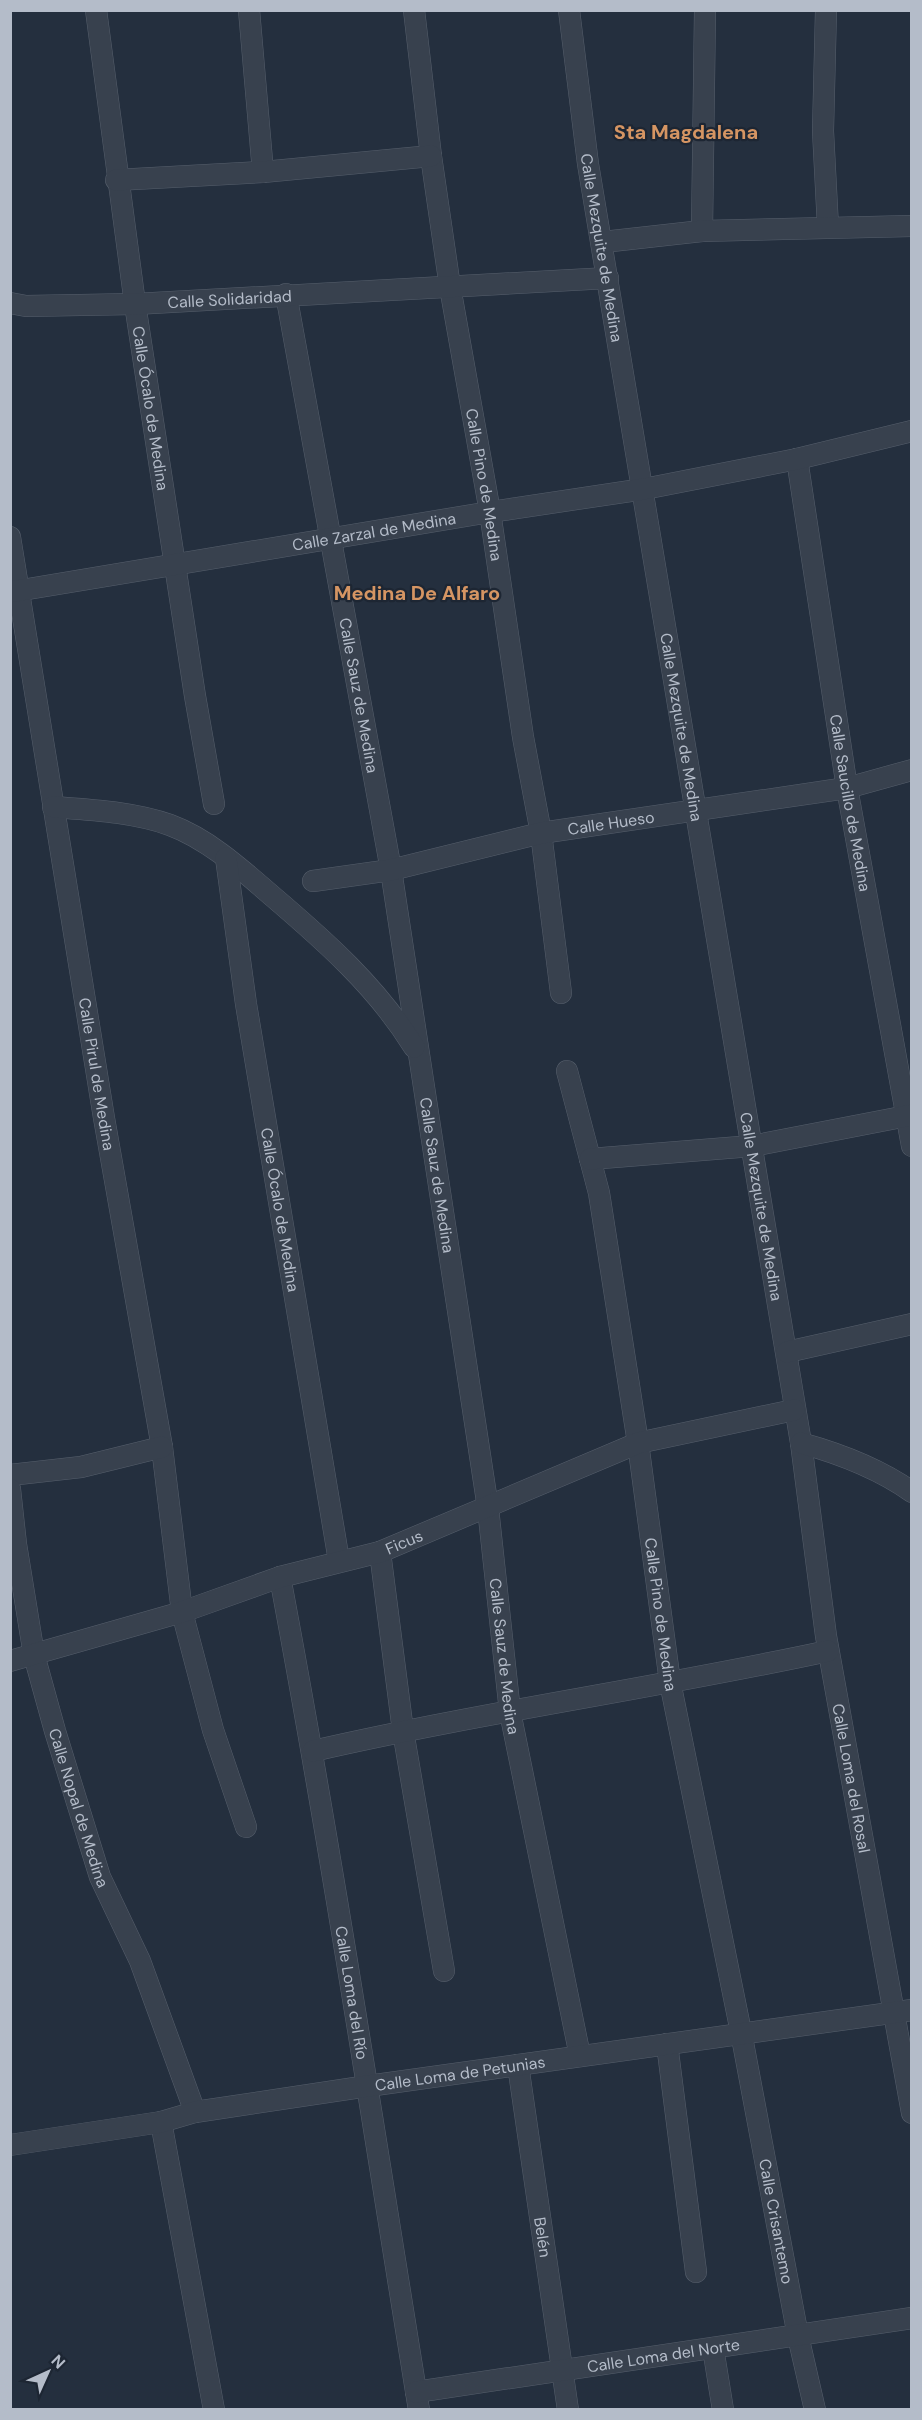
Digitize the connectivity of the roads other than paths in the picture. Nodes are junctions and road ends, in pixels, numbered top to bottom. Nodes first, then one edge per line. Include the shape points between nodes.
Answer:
1 (96, 10) edge
2 (249, 10) edge
3 (414, 10) edge
4 (569, 10) edge
5 (705, 10) edge
6 (826, 10) edge
7 (431, 156) junction
8 (263, 172) junction
9 (117, 180) junction
10 (912, 226) edge
11 (828, 227) junction
12 (702, 231) junction
13 (603, 242) junction
14 (608, 278) junction
15 (450, 287) junction
16 (286, 294) junction
17 (10, 303) edge
18 (135, 304) junction
19 (912, 431) edge
20 (797, 459) junction
21 (644, 489) junction
22 (490, 512) junction
23 (10, 537) edge
24 (332, 538) junction
25 (174, 564) junction
26 (15, 592) edge
27 (912, 770) edge
28 (847, 788) junction
29 (214, 804) dead end
30 (53, 807) junction
31 (695, 811) junction
32 (541, 833) junction
33 (226, 858) junction
34 (391, 870) junction
35 (313, 881) dead end
36 (561, 993) dead end
37 (419, 1055) junction
38 (567, 1071) dead end
39 (908, 1115) edge
40 (753, 1146) junction
41 (912, 1146) edge
42 (590, 1159) junction
43 (912, 1324) edge
44 (786, 1352) junction
45 (794, 1410) junction
46 (638, 1443) junction
47 (801, 1443) junction
48 (162, 1447) junction
49 (10, 1475) edge
50 (10, 1489) edge
51 (912, 1492) edge
52 (488, 1508) junction
53 (380, 1552) junction
54 (339, 1561) junction
55 (280, 1577) junction
56 (182, 1612) junction
57 (828, 1651) junction
58 (34, 1655) junction
59 (10, 1661) edge
60 (670, 1682) junction
61 (510, 1712) junction
62 (404, 1731) junction
63 (313, 1751) junction
64 (246, 1827) dead end
65 (444, 1971) dead end
66 (903, 2011) edge
67 (741, 2032) junction
68 (667, 2044) junction
69 (580, 2056) junction
70 (519, 2065) junction
71 (369, 2086) junction
72 (195, 2112) junction
73 (912, 2113) edge
74 (161, 2122) junction
75 (10, 2145) edge
76 (696, 2272) dead end
77 (912, 2318) edge
78 (798, 2336) junction
79 (712, 2348) junction
80 (562, 2371) junction
81 (417, 2401) edge
82 (214, 2409) edge
83 (568, 2409) edge
84 (723, 2409) edge
85 (815, 2409) edge

1 - 9 street, Calle Ócalo de Medina
2 - 8 street
3 - 7 street, Calle Pino de Medina
4 - 13 street, Calle Mezquite de Medina via 588,164
5 - 12 street
6 - 11 street via 823,130
7 - 8 street
7 - 15 street, Calle Pino de Medina
8 - 9 street
9 - 18 street, Calle Ócalo de Medina
10 - 11 street
11 - 12 street
12 - 13 street
13 - 14 street, Calle Mezquite de Medina
14 - 15 street, Calle Solidaridad
14 - 21 street, Calle Mezquite de Medina
15 - 16 street, Calle Solidaridad
15 - 22 street, Calle Pino de Medina
16 - 18 street, Calle Solidaridad
16 - 24 street, Calle Sauz de Medina
17 - 18 street, Calle Solidaridad
18 - 25 street, Calle Ócalo de Medina
19 - 20 street, Calle Zarzal de Medina
20 - 21 street, Calle Zarzal de Medina
20 - 28 street, Calle Saucillo de Medina
21 - 22 street, Calle Zarzal de Medina
21 - 31 street, Calle Mezquite de Medina
22 - 24 street, Calle Zarzal de Medina
22 - 32 street, Calle Pino de Medina
23 - 26 street, Calle Pirul de Medina
24 - 25 street, Calle Zarzal de Medina
24 - 34 street, Calle Sauz de Medina
25 - 26 street, Calle Zarzal de Medina
25 - 29 street, Calle Ócalo de Medina
26 - 30 street, Calle Pirul de Medina
27 - 28 street, Calle Hueso
28 - 31 street, Calle Hueso
28 - 39 street, Calle Saucillo de Medina
30 - 33 street via 151,819 199,839
30 - 48 street, Calle Pirul de Medina
31 - 32 street, Calle Hueso
31 - 40 street, Calle Mezquite de Medina
32 - 34 street, Calle Hueso
32 - 36 street, Calle Pino de Medina
33 - 37 street via 350,965 377,995
33 - 54 street, Calle Ócalo de Medina via 246,1004
34 - 35 street, Calle Hueso
34 - 37 street, Calle Sauz de Medina
37 - 52 street, Calle Sauz de Medina
38 - 42 street, Calle Pino de Medina
39 - 40 street
39 - 41 street, Calle Saucillo de Medina
40 - 42 street
40 - 44 street, Calle Mezquite de Medina
42 - 46 street, Calle Pino de Medina via 599,1193
43 - 44 street
44 - 45 street, Calle Mezquite de Medina
45 - 46 street, Ficus
45 - 47 street, Calle Mezquite de Medina
46 - 52 street, Ficus
46 - 60 street, Calle Pino de Medina
47 - 51 street via 836,1452 887,1475
47 - 57 street, Calle Loma del Rosal
48 - 49 street via 81,1467
48 - 56 street, Calle Pirul de Medina
50 - 58 street, Calle Nopal de Medina
52 - 53 street, Ficus
52 - 61 street, Calle Sauz de Medina
53 - 54 street, Ficus
53 - 62 street
54 - 55 street, Ficus
55 - 56 street, Ficus
55 - 63 street, Calle Loma del Río
56 - 58 street, Ficus
56 - 64 street, Calle Pirul de Medina via 213,1730
57 - 60 street
57 - 66 street, Calle Loma del Rosal
58 - 59 street, Ficus
58 - 72 street, Calle Nopal de Medina via 100,1877 140,1961
60 - 61 street
60 - 67 street, Calle Pino de Medina
61 - 62 street
61 - 69 street, Calle Sauz de Medina
62 - 63 street
62 - 65 street
63 - 71 street, Calle Loma del Río
66 - 67 street, Calle Loma de Petunias
66 - 73 street, Calle Loma del Rosal
67 - 68 street, Calle Loma de Petunias
67 - 78 street, Calle Crisantemo
68 - 69 street, Calle Loma de Petunias
68 - 76 street
69 - 70 street, Calle Loma de Petunias
70 - 71 street, Calle Loma de Petunias
70 - 80 street, Belén
71 - 72 street, Calle Loma de Petunias
71 - 81 street, Calle Loma del Río
72 - 74 street, Calle Loma de Petunias
74 - 75 street, Calle Loma de Petunias
74 - 82 street
77 - 78 street, Calle Loma del Norte
78 - 79 street, Calle Loma del Norte
78 - 85 street, Calle Crisantemo
79 - 80 street, Calle Loma del Norte
79 - 84 street
80 - 81 street, Calle Loma del Norte
80 - 83 street, Belén

